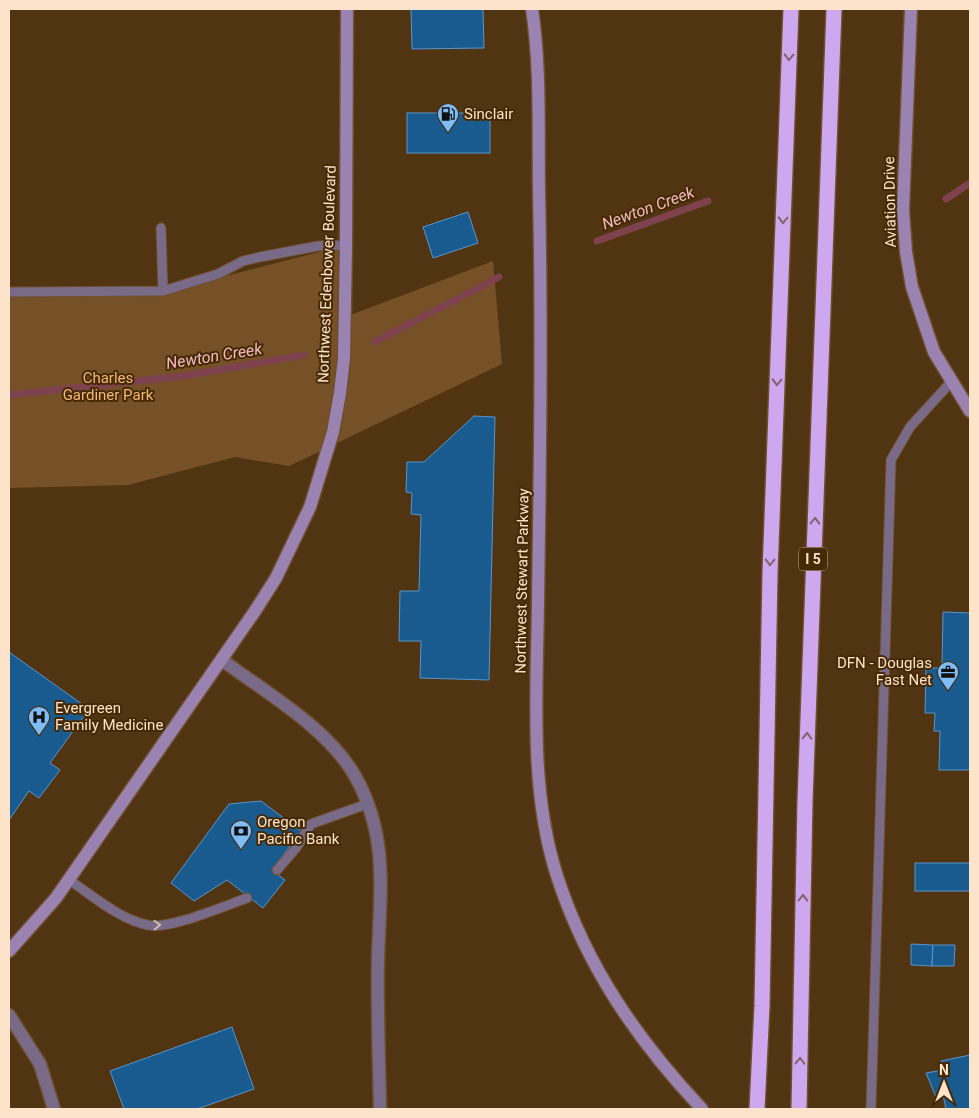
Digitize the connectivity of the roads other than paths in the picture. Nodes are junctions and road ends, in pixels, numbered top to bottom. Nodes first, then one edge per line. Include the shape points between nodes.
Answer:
1 (347, 9) edge
2 (532, 9) edge
3 (791, 9) edge
4 (834, 9) edge
5 (911, 9) edge
6 (161, 228) dead end
7 (346, 245) junction
8 (163, 291) junction
9 (9, 292) edge
10 (951, 382) junction
11 (970, 411) edge
12 (222, 660) junction
13 (367, 804) junction
14 (278, 870) dead end
15 (69, 880) junction
16 (247, 898) dead end
17 (9, 951) edge
18 (9, 1015) edge
19 (54, 1109) edge
20 (380, 1109) edge
21 (702, 1109) edge
22 (758, 1109) edge
23 (799, 1109) edge
24 (871, 1109) edge

1 - 7 street, Northwest Edenbower Boulevard
2 - 21 street, Northwest Stewart Parkway via 537,68 541,290 537,692 540,796 557,875 589,954 637,1034
3 -> 22 highway via 770,573
23 -> 4 highway, I 5 via 804,801
5 - 10 street, Aviation Drive via 903,210 906,252 922,321
6 - 8 lane
7 - 8 lane via 318,246 243,261 218,274
7 - 12 street, Northwest Edenbower Boulevard via 342,375 333,432 322,471 310,507 276,578
8 - 9 lane
10 - 11 street, Aviation Drive
10 - 24 lane via 910,427 891,460
12 - 13 street via 315,730 355,776
12 - 15 street, Northwest Edenbower Boulevard
13 - 14 lane via 311,824
13 - 20 street via 382,873 378,957
15 -> 16 lane via 113,909 150,926 166,925
15 - 17 street, Northwest Edenbower Boulevard
18 - 19 street via 40,1064

